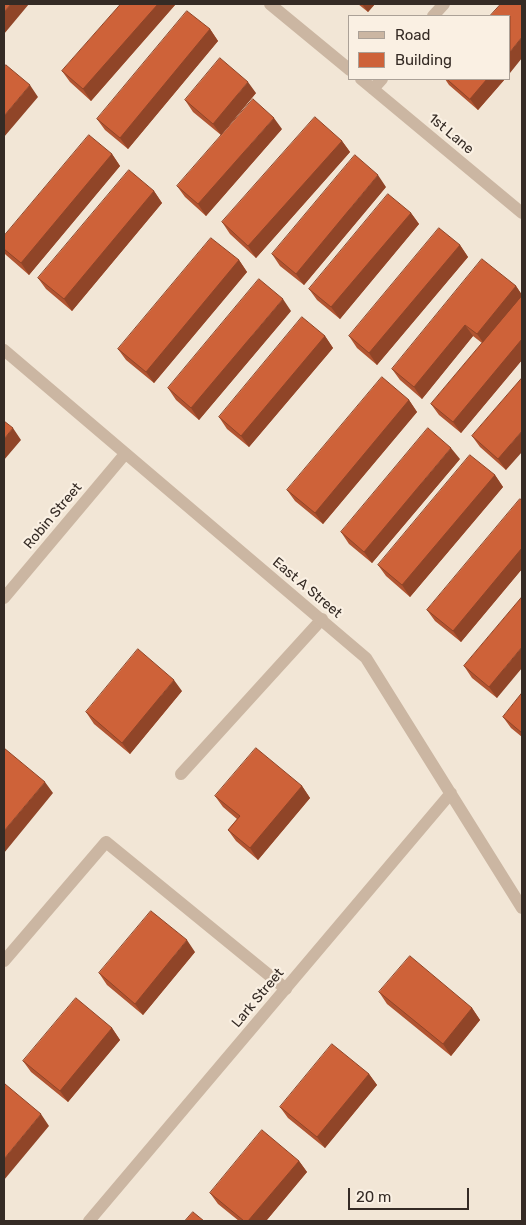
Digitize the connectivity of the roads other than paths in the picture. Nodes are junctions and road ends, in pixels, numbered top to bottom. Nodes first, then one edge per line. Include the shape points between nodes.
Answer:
1 (270, 4) edge
2 (444, 4) edge
3 (434, 15) edge
4 (348, 68) edge
5 (361, 80) edge
6 (381, 80) edge
7 (373, 89) junction
8 (522, 213) edge
9 (4, 350) edge
10 (125, 454) junction
11 (4, 598) edge
12 (322, 619) junction
13 (182, 774) dead end
14 (451, 793) junction
15 (522, 908) edge
16 (4, 961) edge
17 (286, 989) junction
18 (89, 1221) edge

1 - 4 street
2 - 3 street
5 - 7 street, 1st Lane
6 - 7 street
7 - 8 street, 1st Lane
9 - 10 street, East A Street
10 - 11 street, Robin Street
10 - 12 street, East A Street
12 - 13 street
12 - 14 street, East A Street via 366,658
14 - 15 street, East A Street
14 - 17 street, Lark Street
16 - 17 street via 106,842
17 - 18 street, Lark Street

